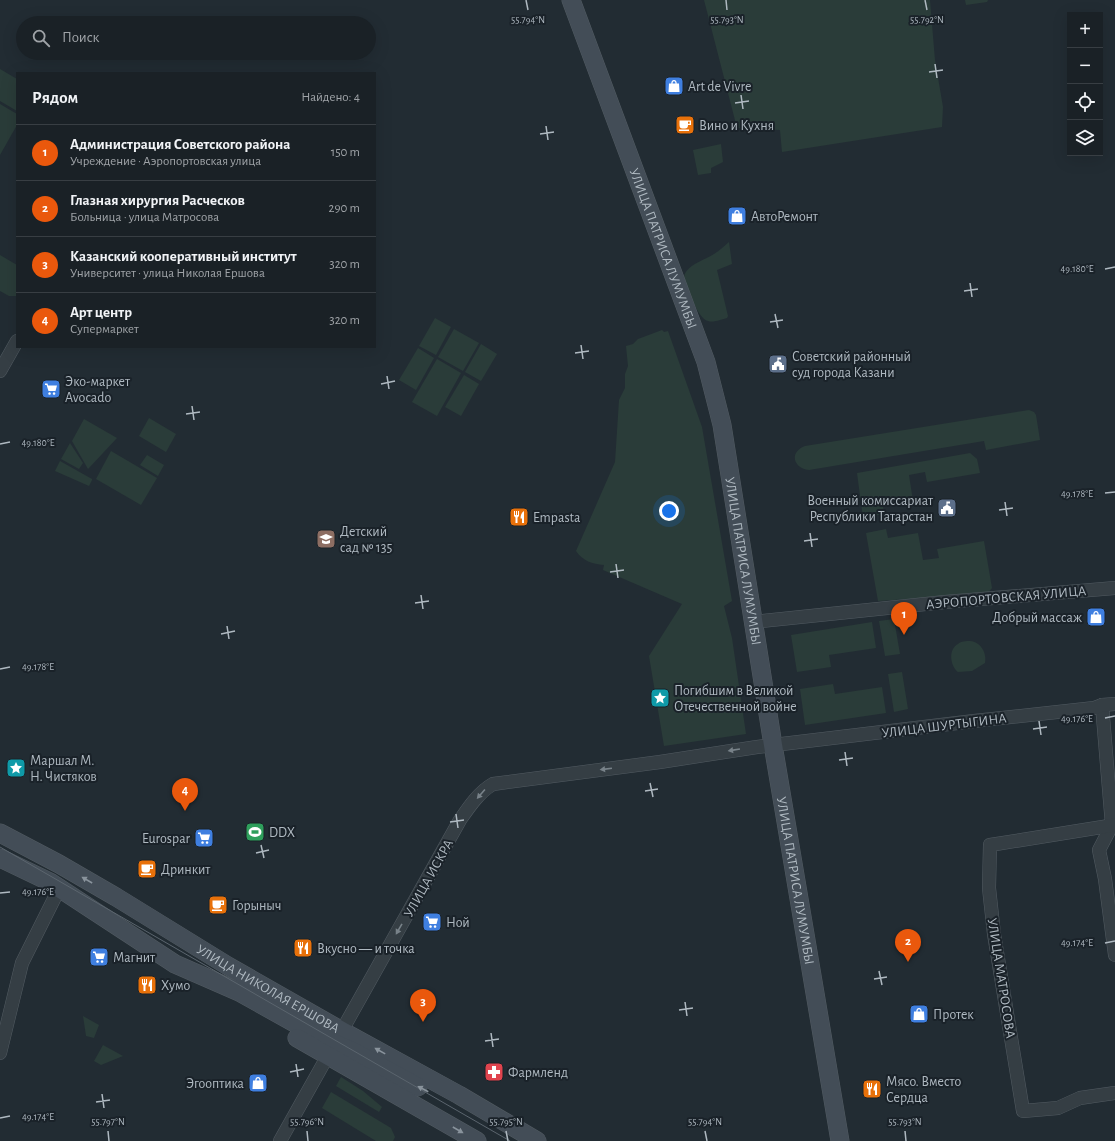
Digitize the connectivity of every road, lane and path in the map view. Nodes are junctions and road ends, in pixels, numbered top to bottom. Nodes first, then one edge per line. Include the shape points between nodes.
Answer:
1 (571, 0) edge
2 (16, 343) edge
3 (0, 371) edge
4 (1115, 588) edge
5 (753, 622) junction
6 (1115, 704) edge
7 (1102, 706) junction
8 (773, 745) junction
9 (1113, 825) edge
10 (0, 833) edge
11 (0, 839) edge
12 (0, 858) edge
13 (0, 866) edge
14 (55, 898) junction
15 (1115, 955) edge
16 (175, 964) junction
17 (228, 966) junction
18 (335, 1043) junction
19 (0, 1053) edge
20 (1115, 1094) edge
21 (536, 1140) edge
22 (280, 1141) edge
23 (477, 1141) edge
24 (840, 1141) edge

1 - 5 main road, УЛИЦА ПАТРИСА ЛУМУМБЫ via 706,362 722,425
2 - 3 street
4 - 5 street, АЭРОПОРТОВСКАЯ УЛИЦА via 944,602
5 - 8 main road, УЛИЦА ПАТРИСА ЛУМУМБЫ
6 - 7 street, УЛИЦА ШУРТЫГИНА
7 - 8 street, УЛИЦА ШУРТЫГИНА
7 - 9 street
8 -> 18 street, УЛИЦА ИСКРА via 506,782 486,788 460,820
8 - 24 main road, УЛИЦА ПАТРИСА ЛУМУМБЫ
9 - 15 street via 1099,850
9 - 20 street, УЛИЦА МАТРОСОВА via 990,845 989,888 1023,1111 1058,1108 1080,1098
17 -> 10 main road, УЛИЦА НИКОЛАЯ ЕРШОВА via 60,864
11 - 17 main road via 52,877
12 - 16 main road via 50,882
13 - 14 main road, УЛИЦА НИКОЛАЯ ЕРШОВА
14 - 16 main road, УЛИЦА НИКОЛАЯ ЕРШОВА
14 - 19 street via 22,963
16 - 18 main road, УЛИЦА НИКОЛАЯ ЕРШОВА
17 - 18 main road, УЛИЦА НИКОЛАЯ ЕРШОВА
21 -> 18 main road, УЛИЦА НИКОЛАЯ ЕРШОВА via 459,1095
18 - 22 street, УЛИЦА ИСКРА
18 -> 23 main road, УЛИЦА НИКОЛАЯ ЕРШОВА via 415,1106

